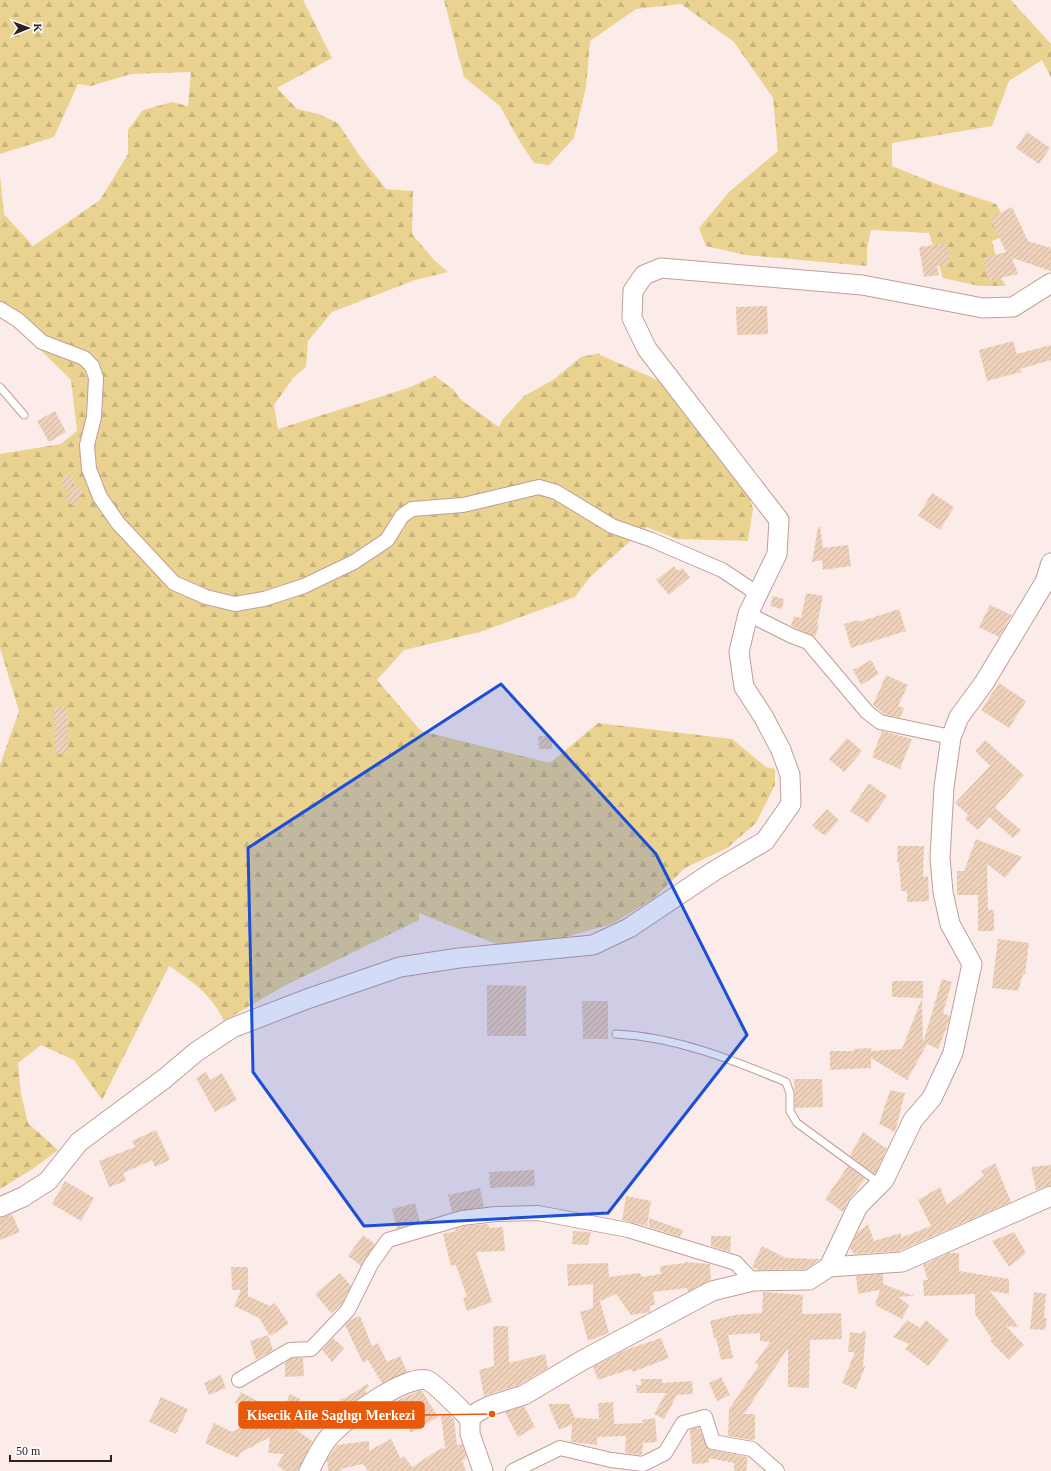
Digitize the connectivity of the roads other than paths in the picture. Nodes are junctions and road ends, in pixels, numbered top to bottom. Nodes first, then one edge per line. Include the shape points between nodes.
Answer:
1 (1051, 283) edge
2 (0, 309) edge
3 (0, 386) edge
4 (24, 415) dead end
5 (1051, 563) edge
6 (758, 594) junction
7 (748, 614) junction
8 (951, 737) junction
9 (616, 1034) dead end
10 (880, 1184) junction
11 (1051, 1196) edge
12 (0, 1207) edge
13 (829, 1267) junction
14 (753, 1281) junction
15 (239, 1380) dead end
16 (470, 1419) junction
17 (309, 1471) edge
18 (483, 1471) edge
19 (513, 1471) edge
20 (777, 1471) edge

1 - 6 street via 1014,307 983,308 862,285 661,268 644,275 633,291 632,318 647,350 779,520 777,554
2 - 6 street via 18,320 42,342 84,358 92,366 96,378 94,417 87,445 89,469 100,497 118,523 174,583 206,597 235,604 264,599 304,586 354,562 387,540 402,516 412,509 462,505 539,487 556,492 612,526 722,570
3 - 4 lane
5 - 8 street via 1045,582 984,683 959,717
6 - 7 street
7 - 8 street via 808,642 867,712 880,722
7 - 12 street via 740,652 744,687 781,750 790,775 790,804 765,841 714,871 629,928 593,945 459,958 400,967 232,1028 196,1052 79,1142 48,1181 23,1197
8 - 10 street via 944,787 940,858 943,892 950,924 972,964 953,1053 932,1098 912,1120
9 - 10 lane via 644,1035 674,1041 786,1082 790,1093 790,1111 797,1123
10 - 13 street via 858,1206
11 - 13 street via 902,1262
13 - 14 street via 809,1280
14 - 15 street via 736,1263 628,1230 538,1213 462,1218 388,1240 371,1264 348,1310 311,1349 290,1350
14 - 16 street via 712,1291 583,1360 524,1395 489,1406
16 - 17 street via 428,1381 418,1380 358,1410 328,1438
16 - 18 street via 470,1434
19 - 20 street via 560,1448 611,1460 643,1464 665,1453 683,1423 705,1417 713,1442 752,1449

